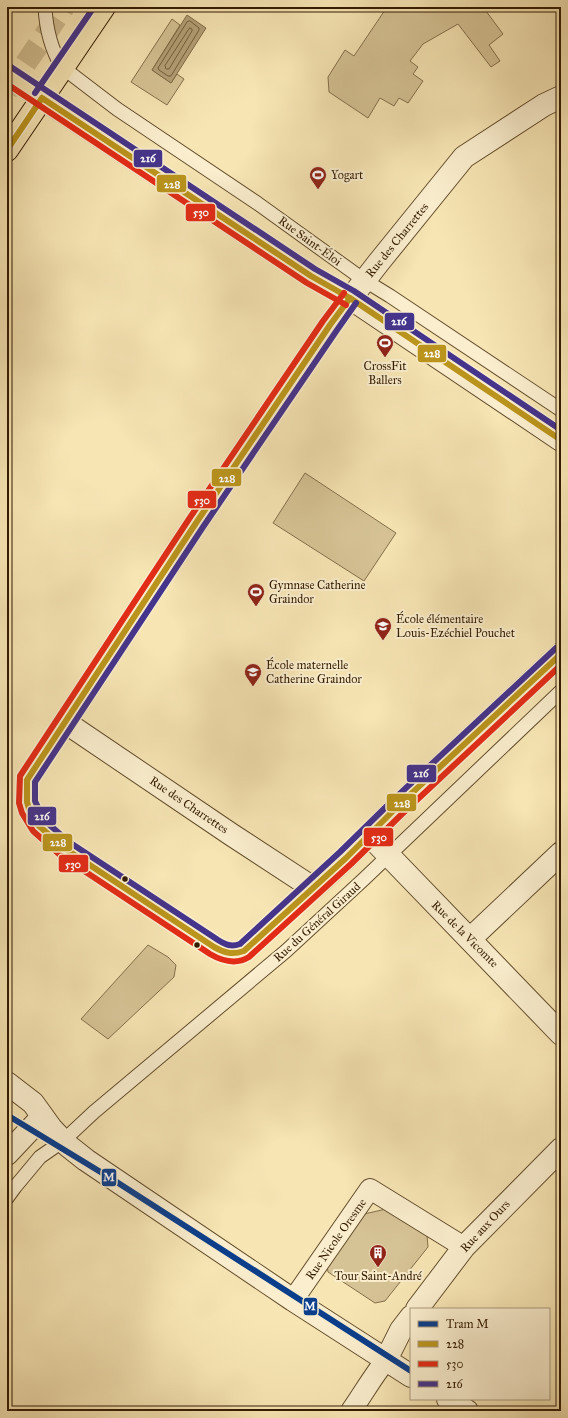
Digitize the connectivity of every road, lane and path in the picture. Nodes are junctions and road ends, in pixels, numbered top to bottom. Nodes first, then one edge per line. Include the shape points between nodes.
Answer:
1 (45, 7) edge
2 (104, 7) edge
3 (62, 67) junction
4 (7, 74) edge
5 (42, 98) junction
6 (553, 101) edge
7 (7, 150) edge
8 (364, 280) junction
9 (350, 298) junction
10 (561, 410) edge
11 (561, 440) edge
12 (561, 654) edge
13 (561, 691) edge
14 (65, 722) junction
15 (369, 835) junction
16 (561, 853) edge
17 (388, 856) junction
18 (313, 888) junction
19 (470, 939) junction
20 (561, 1034) edge
21 (7, 1083) edge
22 (42, 1117) junction
23 (63, 1141) junction
24 (561, 1149) edge
25 (7, 1154) edge
26 (7, 1198) edge
27 (464, 1247) junction
28 (293, 1300) junction
29 (418, 1308) edge
30 (410, 1318) edge
31 (386, 1360) junction
32 (410, 1375) edge
33 (450, 1400) edge
34 (352, 1411) edge
35 (467, 1411) edge

1 - 3 lane via 49,36
2 - 3 main road
3 - 5 main road
3 - 8 lane, Rue Saint-Éloi via 117,109 258,203
4 - 5 main road
5 - 7 main road
5 - 9 street via 311,276
6 - 8 street, Rue des Charrettes via 464,157
8 - 9 street, Rue des Charrettes
8 - 10 lane, Rue Saint-Éloi
9 - 11 street
9 - 14 street, Rue des Charrettes via 196,523
12 - 15 street
13 - 17 lane, Rue du Général Giraud
14 - 18 street, Rue des Charrettes
14 - 18 lane, Rue des Charrettes via 27,780 29,809 38,825 64,848 214,947 234,955 244,951
15 - 17 street, Rue de la Vicomte
15 - 18 street
16 - 19 street
17 - 19 street, Rue de la Vicomte
17 - 23 lane, Rue du Général Giraud via 286,951
19 - 20 street, Rue de la Vicomte
21 - 22 street via 33,1103
22 - 23 street
22 - 25 street
23 - 26 lane, Rue du Général Giraud via 40,1157
23 - 28 street via 86,1160
24 - 27 street, Rue aux Ours
27 - 28 street, Rue Nicole Oresme via 370,1189
27 - 29 street, Rue aux Ours
28 - 31 street
30 - 31 street
31 - 32 street
31 - 34 street
33 - 35 street

